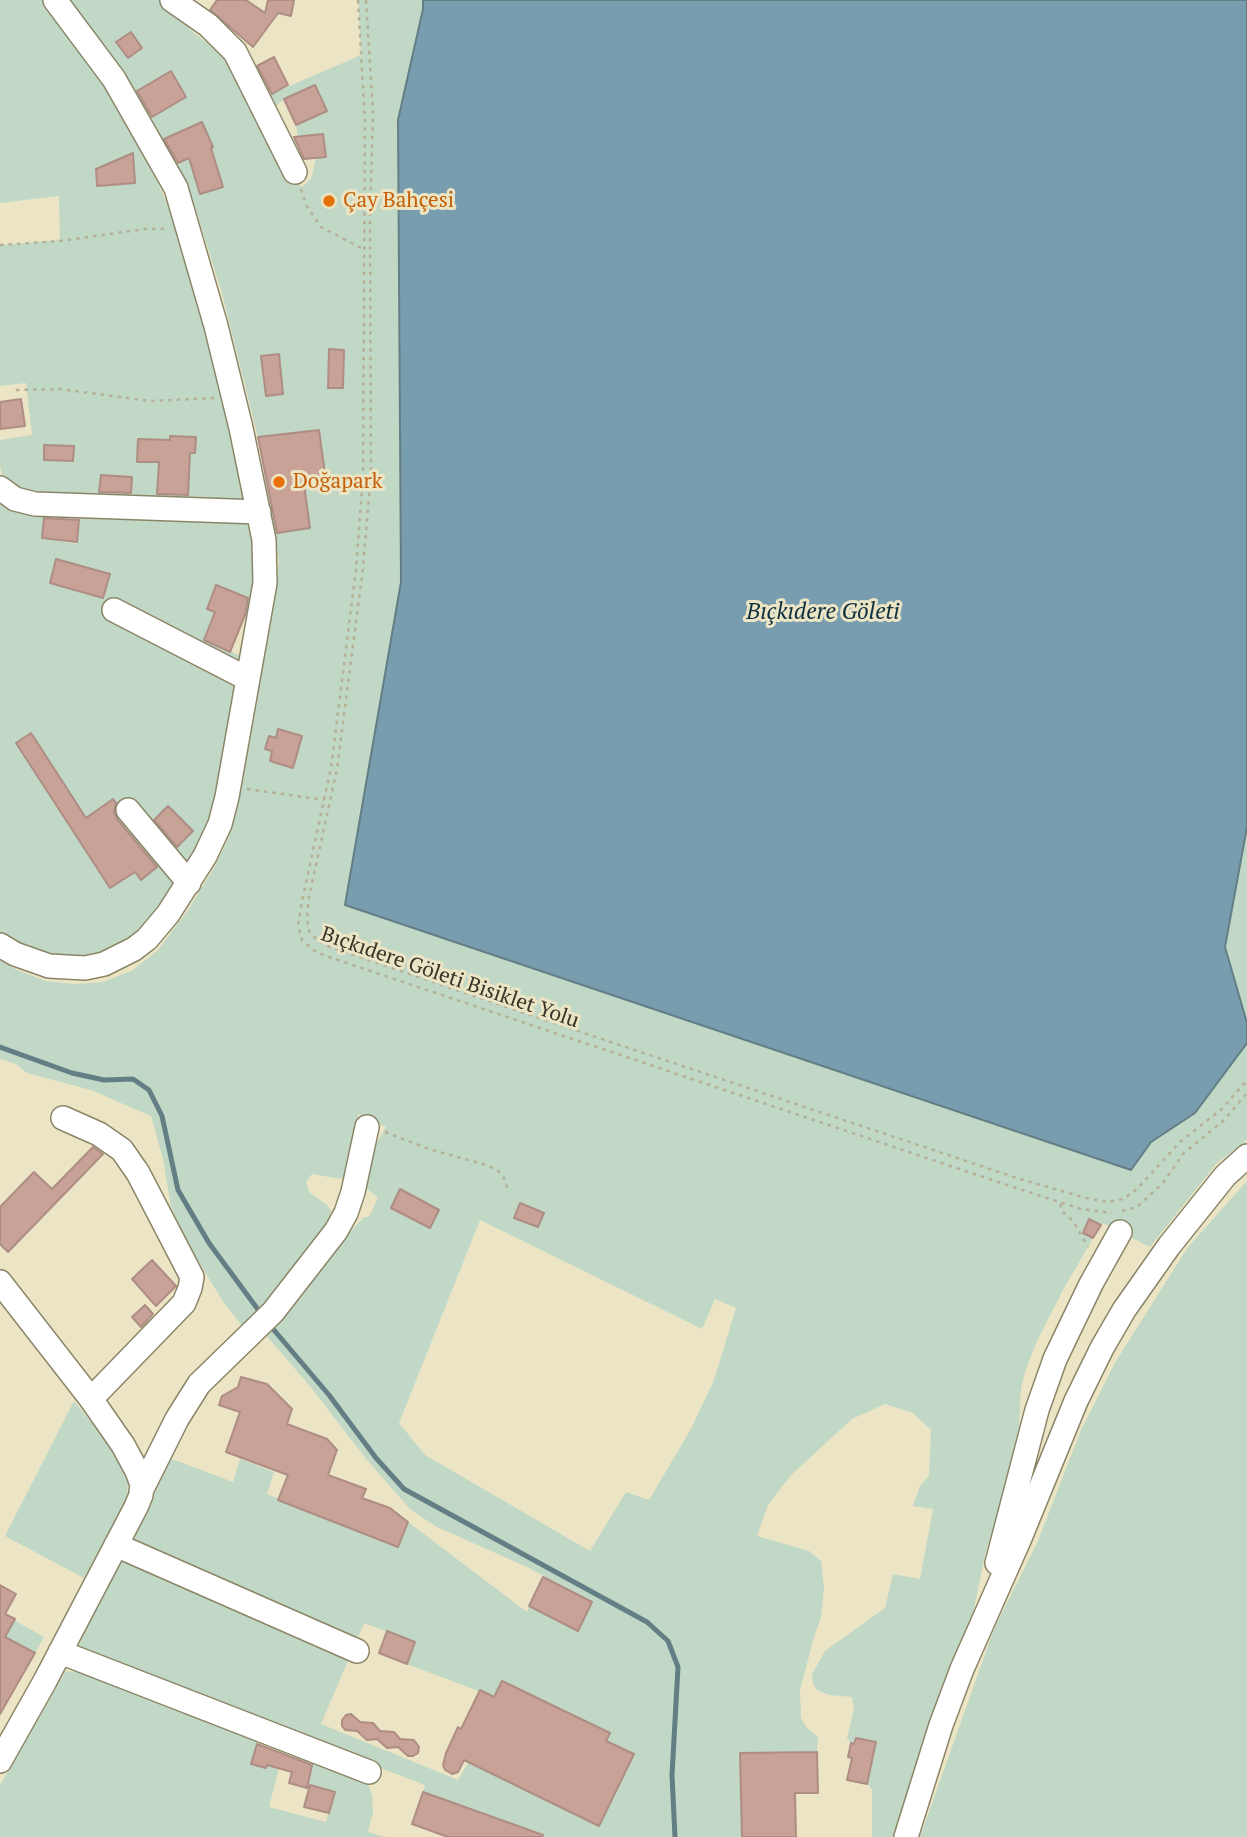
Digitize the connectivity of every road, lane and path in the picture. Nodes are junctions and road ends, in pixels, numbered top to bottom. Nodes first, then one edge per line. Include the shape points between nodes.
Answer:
1 (55, 0) edge
2 (172, 0) edge
3 (358, 0) edge
4 (366, 0) edge
5 (295, 172) joint
6 (187, 228) junction
7 (0, 245) edge
8 (364, 250) junction
9 (16, 390) dead end
10 (233, 396) junction
11 (0, 488) edge
12 (259, 512) junction
13 (114, 610) dead end
14 (248, 680) junction
15 (229, 786) junction
16 (324, 800) junction
17 (128, 810) dead end
18 (189, 883) junction
19 (0, 945) edge
20 (1247, 1080) edge
21 (1247, 1093) edge
22 (63, 1118) dead end
23 (367, 1127) joint
24 (1247, 1156) edge
25 (509, 1192) dead end
26 (1059, 1203) junction
27 (1120, 1233) dead end
28 (1105, 1260) junction
29 (0, 1282) edge
30 (91, 1399) junction
31 (141, 1491) junction
32 (116, 1545) junction
33 (989, 1607) junction
34 (357, 1651) dead end
35 (60, 1652) junction
36 (0, 1761) edge
37 (369, 1772) dead end
38 (905, 1837) edge

1 - 6 street via 114,79 176,188
2 - 5 street via 208,25 235,52
3 - 8 path, Bıçkıdere Göleti Bisiklet Yolu via 365,123
4 - 20 path via 373,112 371,472 337,769 309,897 309,931 330,947 533,1016 1020,1178 1108,1202 1137,1189
5 - 8 path via 315,219 330,233
6 - 7 path
6 - 10 street
8 - 16 path, Bıçkıdere Göleti Bisiklet Yolu via 362,488 356,569
9 - 10 path via 60,389 150,401
10 - 12 street
11 - 12 street via 15,499 35,504
12 - 14 street via 265,583
13 - 14 street
14 - 15 street
15 - 16 path
15 - 18 street via 220,824
16 - 26 path, Bıçkıdere Göleti Bisiklet Yolu via 298,925 302,940 316,952
17 - 18 street
18 - 19 street via 147,939 104,964 49,966
21 - 26 path, Bıçkıdere Göleti Bisiklet Yolu via 1137,1207 1114,1214
22 - 30 street via 122,1150 191,1277 184,1303
23 - 25 path via 497,1170
23 - 31 street via 346,1213 336,1231 265,1319 193,1393
24 - 33 street via 1201,1205 1124,1310 1076,1401
26 - 28 path via 1088,1247
27 - 28 street
28 - 33 street via 1055,1359 1037,1410 1003,1534
29 - 30 street
30 - 31 street via 123,1445 137,1471
31 - 32 street
32 - 34 street
32 - 35 street
33 - 38 street via 941,1725
35 - 36 street
35 - 37 street

